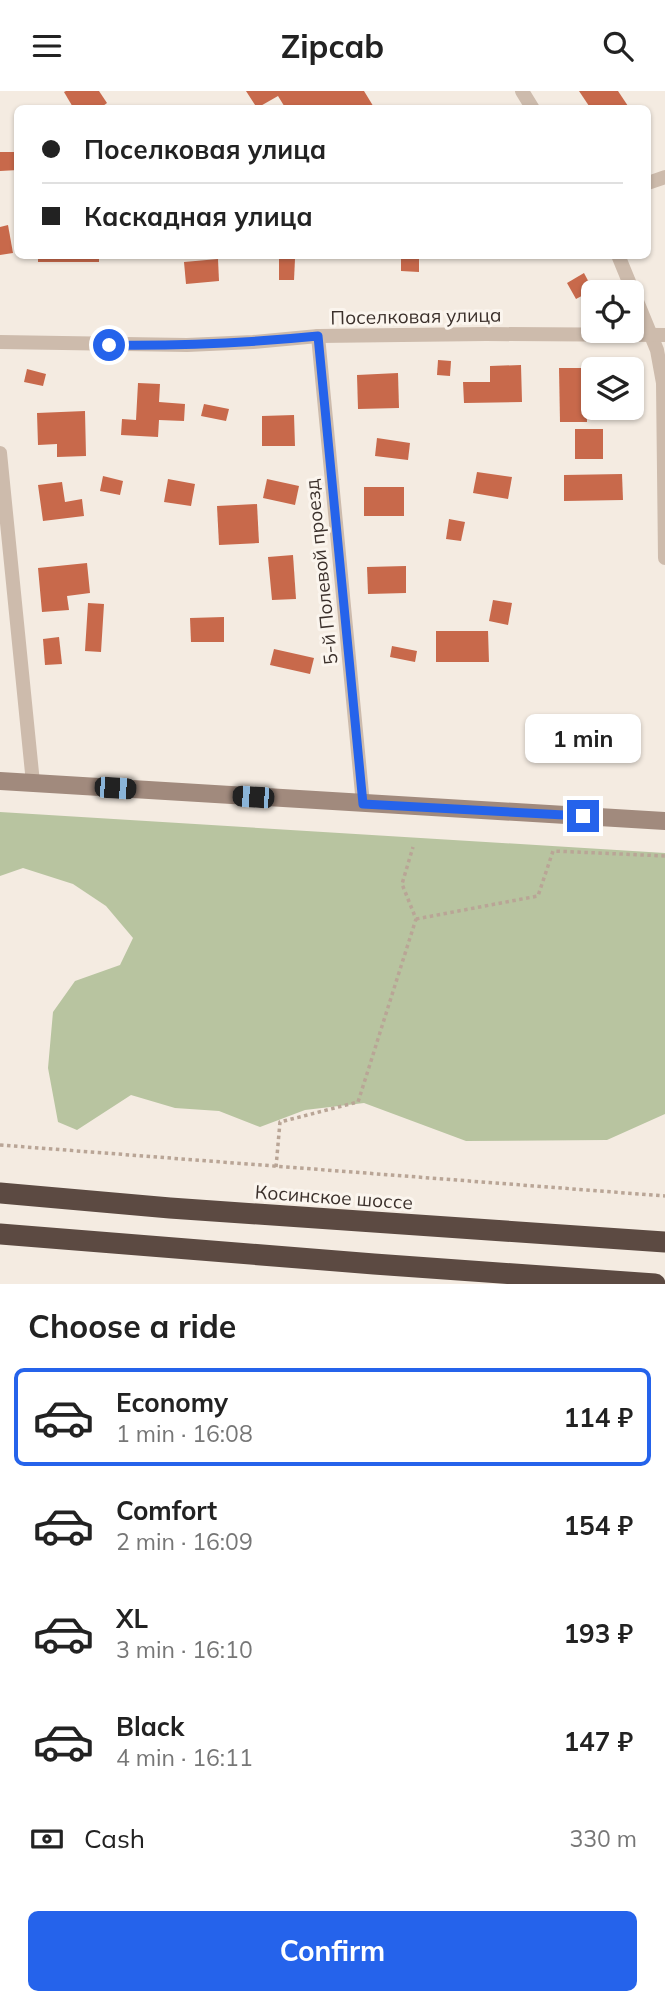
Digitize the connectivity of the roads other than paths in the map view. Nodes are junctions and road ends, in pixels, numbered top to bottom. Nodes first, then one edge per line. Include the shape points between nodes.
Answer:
1 (620, 259) edge
2 (658, 335) edge
3 (318, 336) junction
4 (0, 342) edge
5 (0, 453) edge
6 (665, 558) edge
7 (0, 781) edge
8 (33, 783) junction
9 (363, 804) junction
10 (665, 821) edge
11 (0, 1193) edge
12 (0, 1234) edge
13 (660, 1241) edge
14 (534, 1275) junction
15 (586, 1284) edge
16 (655, 1284) edge

1 - 2 street
2 - 3 street, Поселковая улица
2 - 6 street
3 - 4 street, Поселковая улица via 187,345
3 - 9 street, 5-й Полевой проезд
5 - 8 street
7 - 8 street
8 - 9 street
9 - 10 street
11 - 13 highway, Косинское шоссе
12 - 14 highway
14 - 15 street
14 - 16 highway

